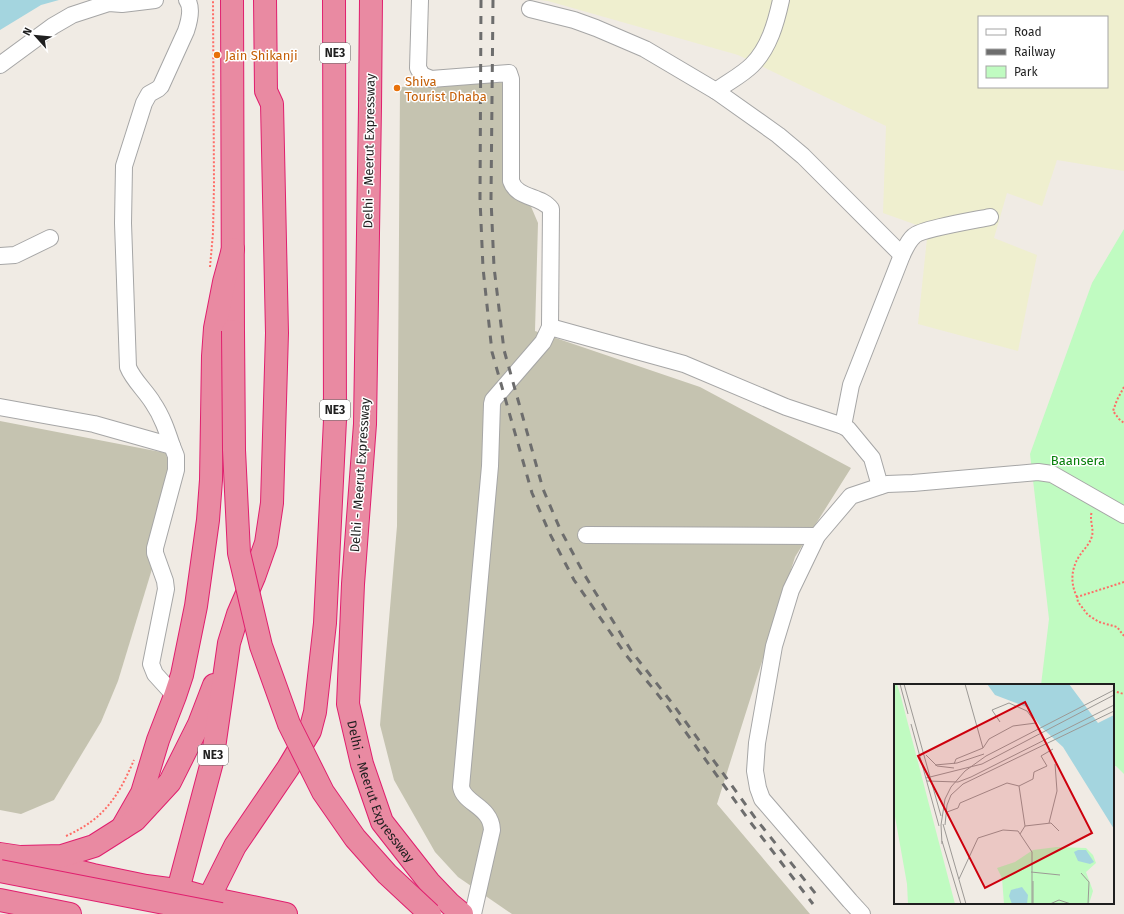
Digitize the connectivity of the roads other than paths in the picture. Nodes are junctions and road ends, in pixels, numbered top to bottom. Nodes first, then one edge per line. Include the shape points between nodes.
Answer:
1 (155, 0) edge
2 (187, 0) edge
3 (232, 0) edge
4 (265, 0) edge
5 (279, 0) edge
6 (334, 0) edge
7 (371, 0) edge
8 (420, 0) edge
9 (781, 0) edge
10 (530, 9) dead end
11 (0, 66) edge
12 (716, 91) junction
13 (272, 95) junction
14 (990, 217) dead end
15 (50, 238) dead end
16 (232, 249) junction
17 (902, 255) junction
18 (0, 256) edge
19 (550, 328) junction
20 (0, 398) edge
21 (0, 407) edge
22 (21, 411) junction
23 (843, 426) junction
24 (172, 446) junction
25 (880, 486) junction
26 (1124, 515) edge
27 (586, 535) dead end
28 (817, 536) junction
29 (229, 643) junction
30 (175, 696) junction
31 (122, 828) junction
32 (10, 855) edge
33 (60, 866) junction
34 (0, 871) edge
35 (178, 890) junction
36 (0, 900) edge
37 (211, 909) edge
38 (65, 913) edge
39 (176, 914) edge
40 (286, 914) edge
41 (430, 914) edge
42 (462, 914) edge
43 (473, 914) edge
44 (862, 914) edge

1 - 11 street via 109,3 72,15
2 - 24 street via 190,6 186,31 162,86 149,94 144,103 124,166 123,223 128,367 162,418
3 - 16 highway
4 - 13 highway, NE3
5 - 13 highway, NE3
6 - 37 highway, Delhi - Meerut Expressway / NE3 via 335,420 325,623 315,712 310,731 296,756 235,846 221,876
7 - 42 highway, Delhi - Meerut Expressway via 365,424 353,584 348,704 362,764 382,822 429,882
8 - 19 street via 418,68 422,75 431,79 507,72 511,76 511,181 517,191 551,209
9 - 12 street via 772,35 759,57 751,66
10 - 12 street via 574,20 645,49
12 - 17 street via 803,156
13 - 29 highway, NE3 via 277,333 272,503 266,543
14 - 17 street via 915,235
15 - 18 street via 15,255
16 - 30 highway via 215,328 208,520 196,606 182,675
16 - 41 highway, bridge via 234,450 239,553 261,646 289,724 323,792 355,838
17 - 23 street via 851,385
19 - 23 street via 670,360 786,407
19 - 43 street via 543,342 492,404 490,474 461,787 463,793 492,823
20 - 22 street
21 - 22 street
22 - 24 street via 94,424
23 - 25 street via 872,458
24 - 30 street via 176,456 176,470 155,548 166,589 151,664 155,674
25 - 26 street via 1045,472
25 - 28 street via 851,496
27 - 28 street
28 - 44 street via 791,590 774,646 757,743 755,771 762,799
29 - 31 highway via 199,724 170,782 135,820
29 - 35 highway, NE3 via 212,762
30 - 31 highway via 142,793
31 - 32 highway via 94,846 62,856
32 - 33 highway
33 - 35 highway via 146,886
33 - 38 highway via 64,879
34 - 37 highway, bridge
35 - 37 highway
35 - 39 highway
36 - 38 highway
37 - 40 highway

